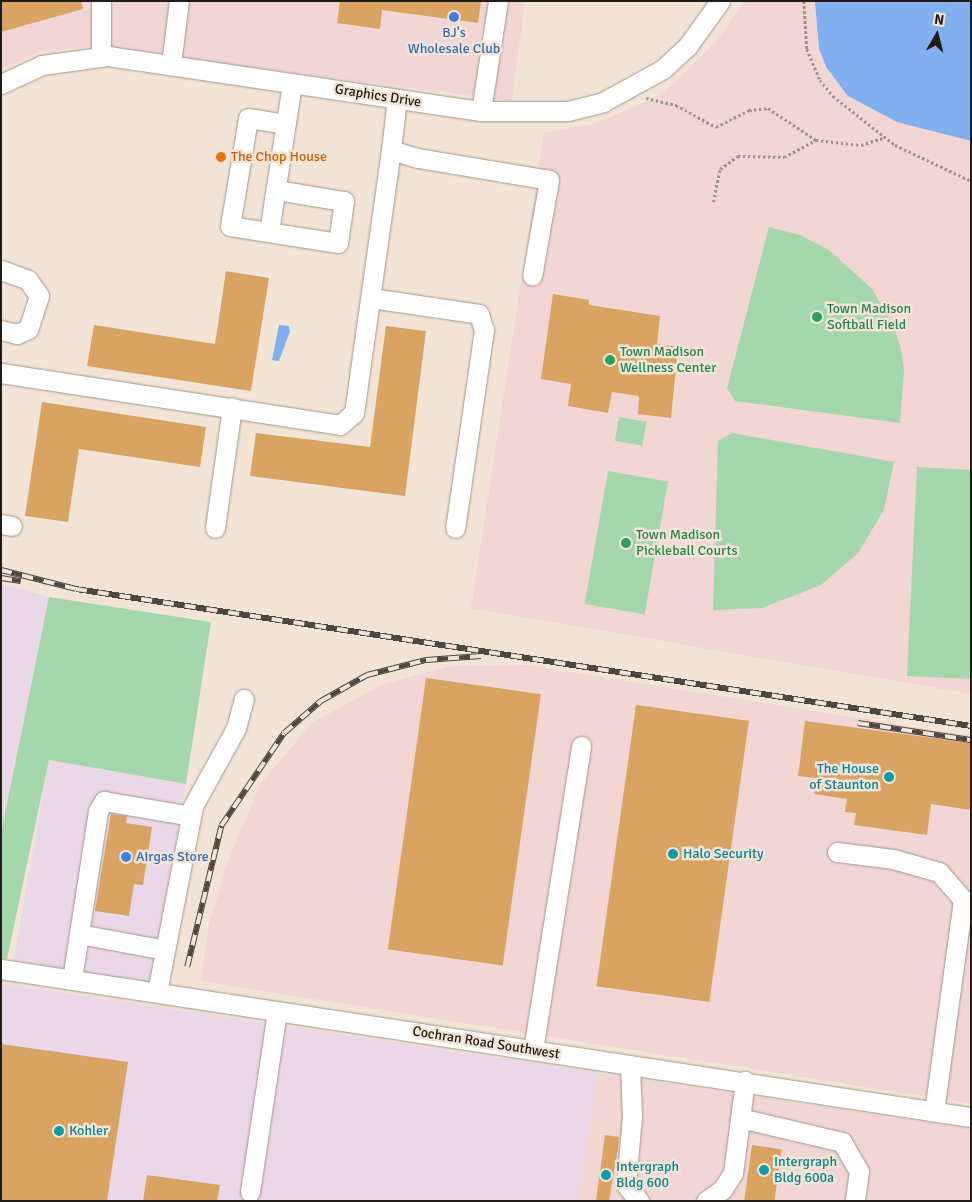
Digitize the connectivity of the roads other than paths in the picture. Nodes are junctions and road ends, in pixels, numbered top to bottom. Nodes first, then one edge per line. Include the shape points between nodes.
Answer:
1 (101, 1) edge
2 (179, 1) edge
3 (498, 1) edge
4 (720, 1) edge
5 (101, 57) junction
6 (171, 64) junction
7 (292, 83) junction
8 (1, 84) edge
9 (397, 100) junction
10 (481, 111) junction
11 (286, 124) junction
12 (391, 150) junction
13 (276, 190) junction
14 (270, 232) junction
15 (1, 270) edge
16 (1, 276) edge
17 (532, 276) dead end
18 (28, 280) junction
19 (371, 298) junction
20 (4, 331) edge
21 (1, 373) edge
22 (232, 407) junction
23 (215, 528) dead end
24 (455, 528) dead end
25 (244, 698) dead end
26 (581, 746) dead end
27 (191, 816) junction
28 (837, 852) dead end
29 (79, 934) junction
30 (165, 950) junction
31 (1, 969) edge
32 (72, 979) junction
33 (157, 992) junction
34 (277, 1012) junction
35 (533, 1050) junction
36 (630, 1065) junction
37 (745, 1081) junction
38 (934, 1110) junction
39 (971, 1117) edge
40 (740, 1118) junction
41 (250, 1192) dead end
42 (639, 1201) edge
43 (706, 1201) edge
44 (855, 1201) edge

1 - 5 street
2 - 6 street
3 - 10 street
4 - 10 street, Graphics Drive via 687,47 631,89 568,111
5 - 6 street, Graphics Drive
5 - 8 street, Graphics Drive via 42,65
6 - 7 street, Graphics Drive
7 - 9 street, Graphics Drive
7 - 11 street
9 - 10 street, Graphics Drive
9 - 12 street
11 - 13 street
11 - 14 street via 248,118 230,226
12 - 17 street via 418,158 549,180
12 - 19 street
13 - 14 street
13 - 14 street via 344,201 338,243
15 - 18 street
16 - 18 street
18 - 20 street via 39,296 36,315 28,329
19 - 22 street via 354,413 340,425
19 - 24 street via 479,314 484,330
21 - 22 street
22 - 23 street
25 - 27 street via 236,728
26 - 35 street
27 - 29 street via 104,801 98,811
27 - 30 street
28 - 38 street via 893,859 940,872 963,900
29 - 30 street
29 - 32 street
30 - 33 street
31 - 32 street, Cochran Road Southwest
32 - 33 street, Cochran Road Southwest
33 - 34 street, Cochran Road Southwest
34 - 35 street, Cochran Road Southwest
34 - 41 street
35 - 36 street, Cochran Road Southwest
36 - 37 street, Cochran Road Southwest
36 - 42 street via 632,1116 626,1185
37 - 38 street, Cochran Road Southwest
37 - 40 street
38 - 39 street, Cochran Road Southwest
40 - 43 street via 733,1174 722,1190
40 - 44 street via 842,1142 859,1171

